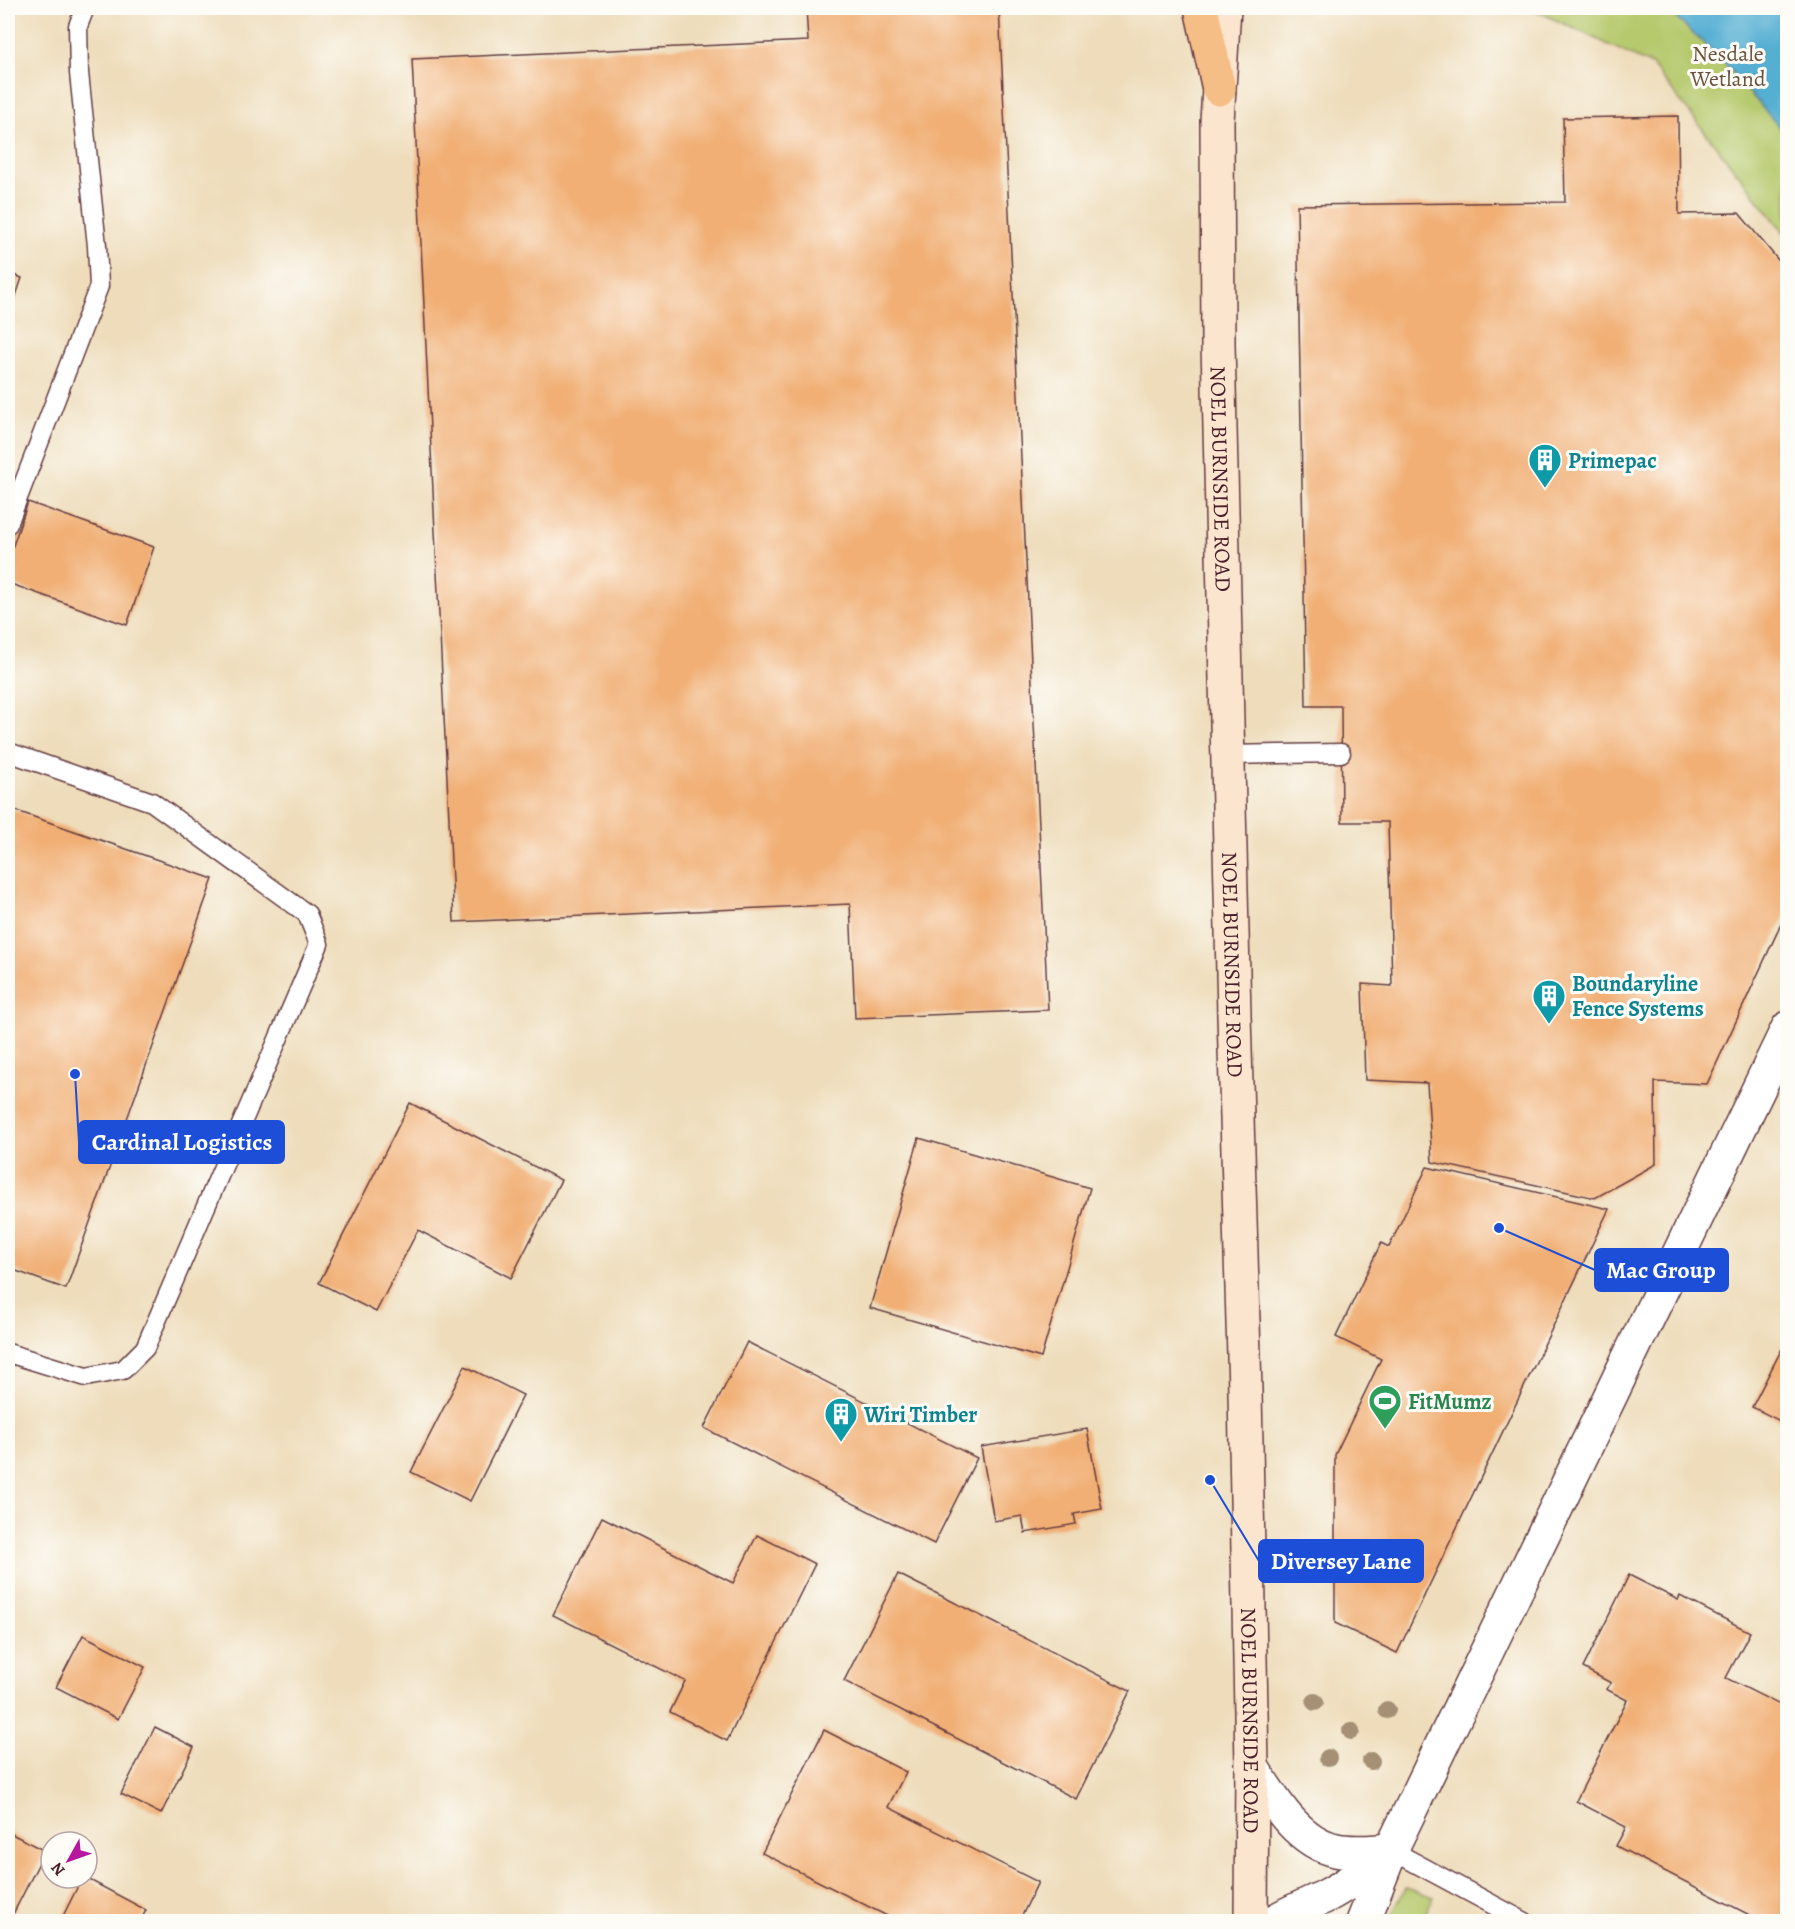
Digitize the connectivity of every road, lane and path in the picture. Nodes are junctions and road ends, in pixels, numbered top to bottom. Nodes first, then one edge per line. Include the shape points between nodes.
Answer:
1 (85, 8) edge
2 (1201, 8) edge
3 (1224, 8) edge
4 (1219, 89) junction
5 (8, 524) edge
6 (8, 752) edge
7 (1341, 753) dead end
8 (1227, 755) junction
9 (1788, 1029) edge
10 (8, 1353) edge
11 (1252, 1767) junction
12 (1391, 1850) junction
13 (1251, 1922) edge
14 (1273, 1922) edge
15 (1363, 1922) edge
16 (1525, 1922) edge

1 - 5 lane via 78,26 79,73 99,286
2 - 4 main road
3 - 4 main road, NOEL BURNSIDE ROAD
4 - 8 main road, NOEL BURNSIDE ROAD via 1218,333
6 - 10 lane via 152,802 308,914 319,944 145,1348 123,1370 86,1377
7 - 8 lane
8 - 11 main road, NOEL BURNSIDE ROAD
9 - 12 street
11 - 12 street via 1281,1812 1313,1840 1333,1850
11 - 13 main road, NOEL BURNSIDE ROAD
12 - 14 street via 1352,1881
12 - 15 street
12 - 16 lane

